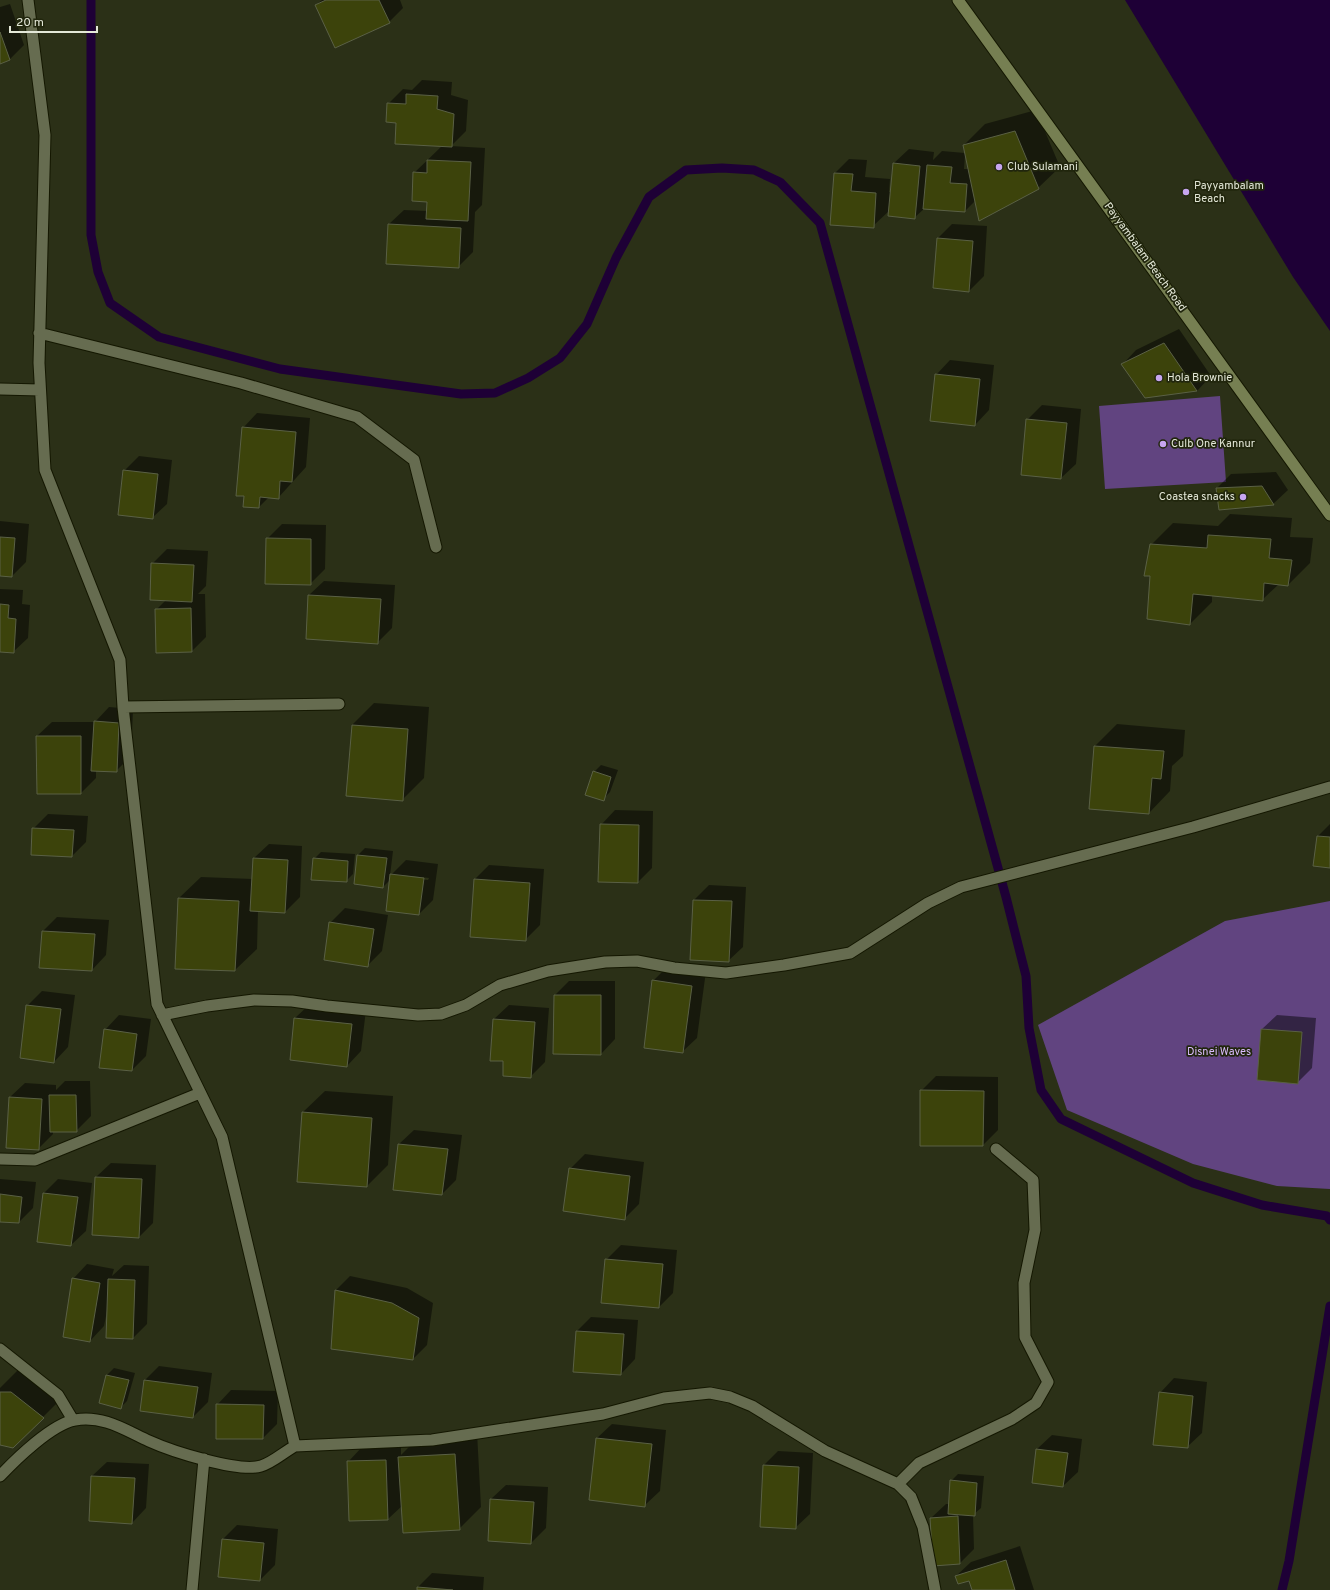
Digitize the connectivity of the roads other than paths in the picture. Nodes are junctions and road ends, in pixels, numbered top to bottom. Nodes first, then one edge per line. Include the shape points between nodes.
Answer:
1 (28, 0) edge
2 (958, 0) edge
3 (39, 333) junction
4 (0, 389) edge
5 (40, 390) junction
6 (1330, 516) edge
7 (436, 547) dead end
8 (339, 704) dead end
9 (123, 707) junction
10 (1330, 787) edge
11 (162, 1015) junction
12 (200, 1093) junction
13 (996, 1149) dead end
14 (0, 1158) edge
15 (0, 1349) edge
16 (74, 1420) junction
17 (295, 1446) junction
18 (204, 1459) junction
19 (0, 1476) edge
20 (898, 1484) junction
21 (192, 1590) edge
22 (935, 1590) edge

1 - 3 street via 45,135
2 - 6 main road, Payyambalam Beach Road
3 - 5 street
3 - 7 street via 241,383 357,417 414,460
4 - 5 street
5 - 9 street via 45,470 120,660
8 - 9 street
9 - 11 street via 157,1004
10 - 11 street via 1193,827 961,887 928,903 850,953 726,973 637,961 605,962 548,971 500,985 466,1005 441,1014 418,1015 292,1001 254,1000
11 - 12 street
12 - 14 street via 35,1160
12 - 17 street via 222,1137
13 - 20 street via 1033,1180 1035,1230 1024,1283 1026,1337 1048,1382 1036,1402 1012,1419 919,1463
15 - 16 street via 58,1395
16 - 18 street via 92,1418 121,1426 149,1441
16 - 19 street via 55,1429
17 - 18 street via 260,1466 223,1466
17 - 20 street via 432,1440 603,1414 664,1398 710,1393 730,1397 752,1406 824,1451
18 - 21 street
20 - 22 street via 911,1497 923,1527

